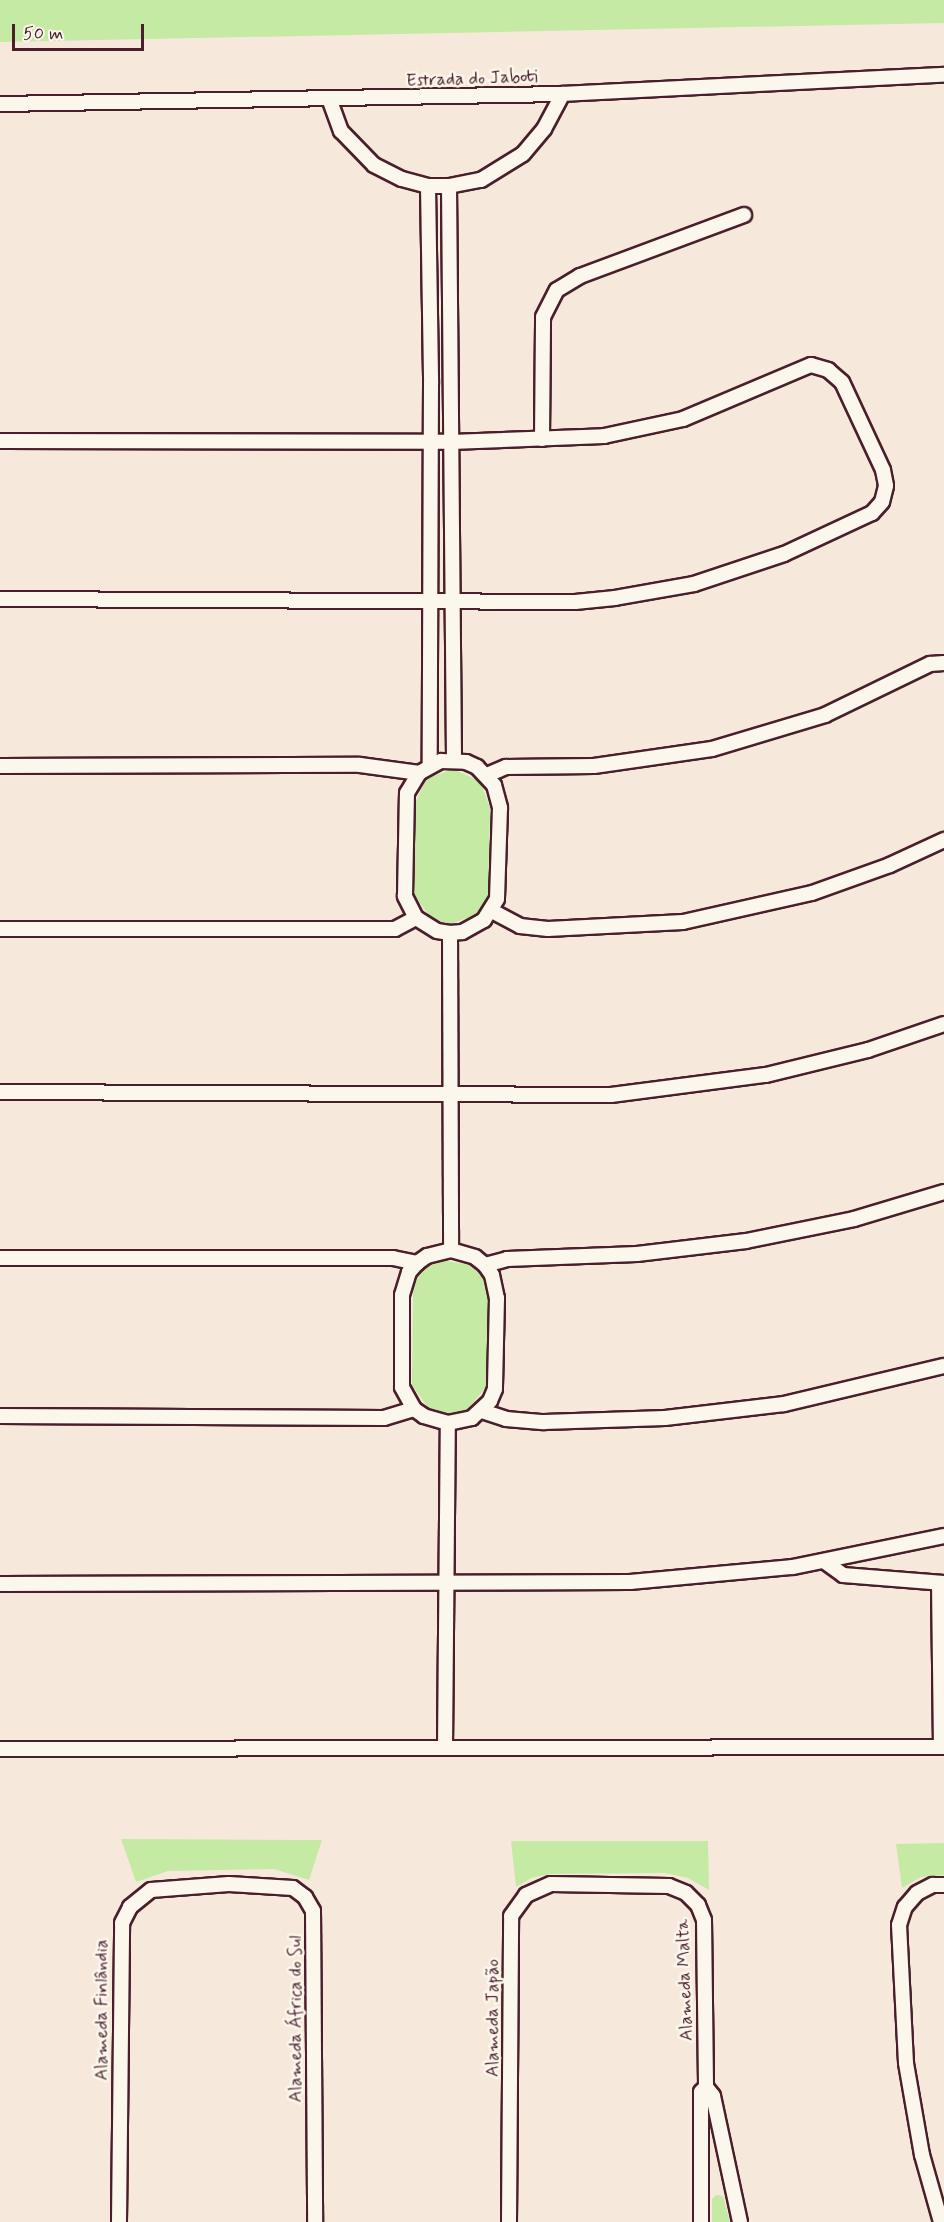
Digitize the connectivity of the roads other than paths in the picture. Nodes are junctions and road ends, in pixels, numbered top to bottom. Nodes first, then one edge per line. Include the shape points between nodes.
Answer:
1 (944, 75) edge
2 (564, 94) junction
3 (330, 101) junction
4 (0, 104) edge
5 (428, 186) junction
6 (449, 186) junction
7 (744, 215) dead end
8 (450, 260) junction
9 (428, 263) junction
10 (431, 384) junction
11 (452, 384) junction
12 (542, 439) junction
13 (0, 441) edge
14 (430, 442) junction
15 (451, 442) junction
16 (0, 599) edge
17 (431, 602) junction
18 (452, 602) junction
19 (944, 663) edge
20 (454, 760) junction
21 (0, 766) edge
22 (424, 769) junction
23 (487, 775) junction
24 (944, 840) edge
25 (492, 911) junction
26 (416, 918) junction
27 (0, 929) edge
28 (450, 933) junction
29 (944, 1024) edge
30 (0, 1092) edge
31 (451, 1093) junction
32 (944, 1192) edge
33 (451, 1250) junction
34 (0, 1258) edge
35 (417, 1263) junction
36 (484, 1265) junction
37 (944, 1366) edge
38 (414, 1409) junction
39 (482, 1411) junction
40 (0, 1416) edge
41 (448, 1424) junction
42 (944, 1536) edge
43 (824, 1562) junction
44 (446, 1583) junction
45 (941, 1583) edge
46 (0, 1584) edge
47 (942, 1747) edge
48 (445, 1748) junction
49 (0, 1749) edge
50 (229, 1884) joint
51 (599, 1885) joint
52 (944, 1885) edge
53 (706, 2087) junction
54 (119, 2222) edge
55 (315, 2222) edge
56 (509, 2222) edge
57 (701, 2222) edge
58 (740, 2222) edge
59 (940, 2222) edge

1 - 2 street, Estrada do Jaboti
2 - 3 street, Estrada do Jaboti
2 - 6 street via 524,154 481,180
3 - 4 street, Estrada do Jaboti
3 - 5 street via 341,132 362,155 387,173
5 - 6 street
5 - 9 street
6 - 8 street
7 - 12 street via 571,280 557,290 543,317
8 - 9 street via 446,268 438,271
8 - 11 street
9 - 10 street
10 - 11 street
10 - 14 street
11 - 15 street
12 - 15 street
12 - 18 street via 604,436 655,427 710,409 802,366 820,367 842,382 883,470 885,494 878,508 862,518 784,554 694,584 575,602
13 - 14 street
14 - 15 street
14 - 17 street
15 - 18 street
16 - 17 street
17 - 18 street
17 - 22 street
18 - 20 street
19 - 23 street via 930,664 825,715 712,749 594,766 506,767
20 - 22 street
20 - 23 street via 466,762
21 - 22 street via 360,765
22 - 26 street via 411,782 404,805 405,896
23 - 25 street via 500,808 497,899
24 - 25 street via 890,865 812,893 683,922 548,929 520,926
25 - 28 street via 474,927
26 - 27 street via 395,929
26 - 28 street via 438,931
28 - 31 street
29 - 31 street via 817,1064 715,1084 558,1097
30 - 31 street
31 - 33 street
32 - 36 street via 854,1219 747,1241 637,1254 507,1259
33 - 35 street
33 - 36 street via 469,1254
34 - 35 street via 393,1258
35 - 38 street via 402,1295 402,1386
36 - 39 street via 492,1275 497,1298 495,1389
37 - 39 street via 844,1392 715,1413 544,1422 507,1419
38 - 40 street via 384,1418
38 - 41 street
39 - 41 street
41 - 44 street
42 - 43 street
43 - 44 street via 652,1581
43 - 45 street via 843,1575
44 - 46 street
44 - 48 street
45 - 47 street
47 - 48 street
48 - 49 street
50 - 54 street, Alameda Finlândia via 151,1890 130,1907 122,1923
50 - 55 street, Alameda África do Sul via 293,1888 305,1897 313,1911
51 - 53 street, Alameda Malta via 669,1886 686,1893 698,1905 704,1920
51 - 56 street, Alameda Japão via 542,1886 526,1895 512,1916
52 - 59 street via 924,1888 910,1899 901,1915 899,1936 906,2064 922,2155
53 - 57 street, Alameda Malta via 701,2092
53 - 58 street, Alameda Malta via 713,2096

